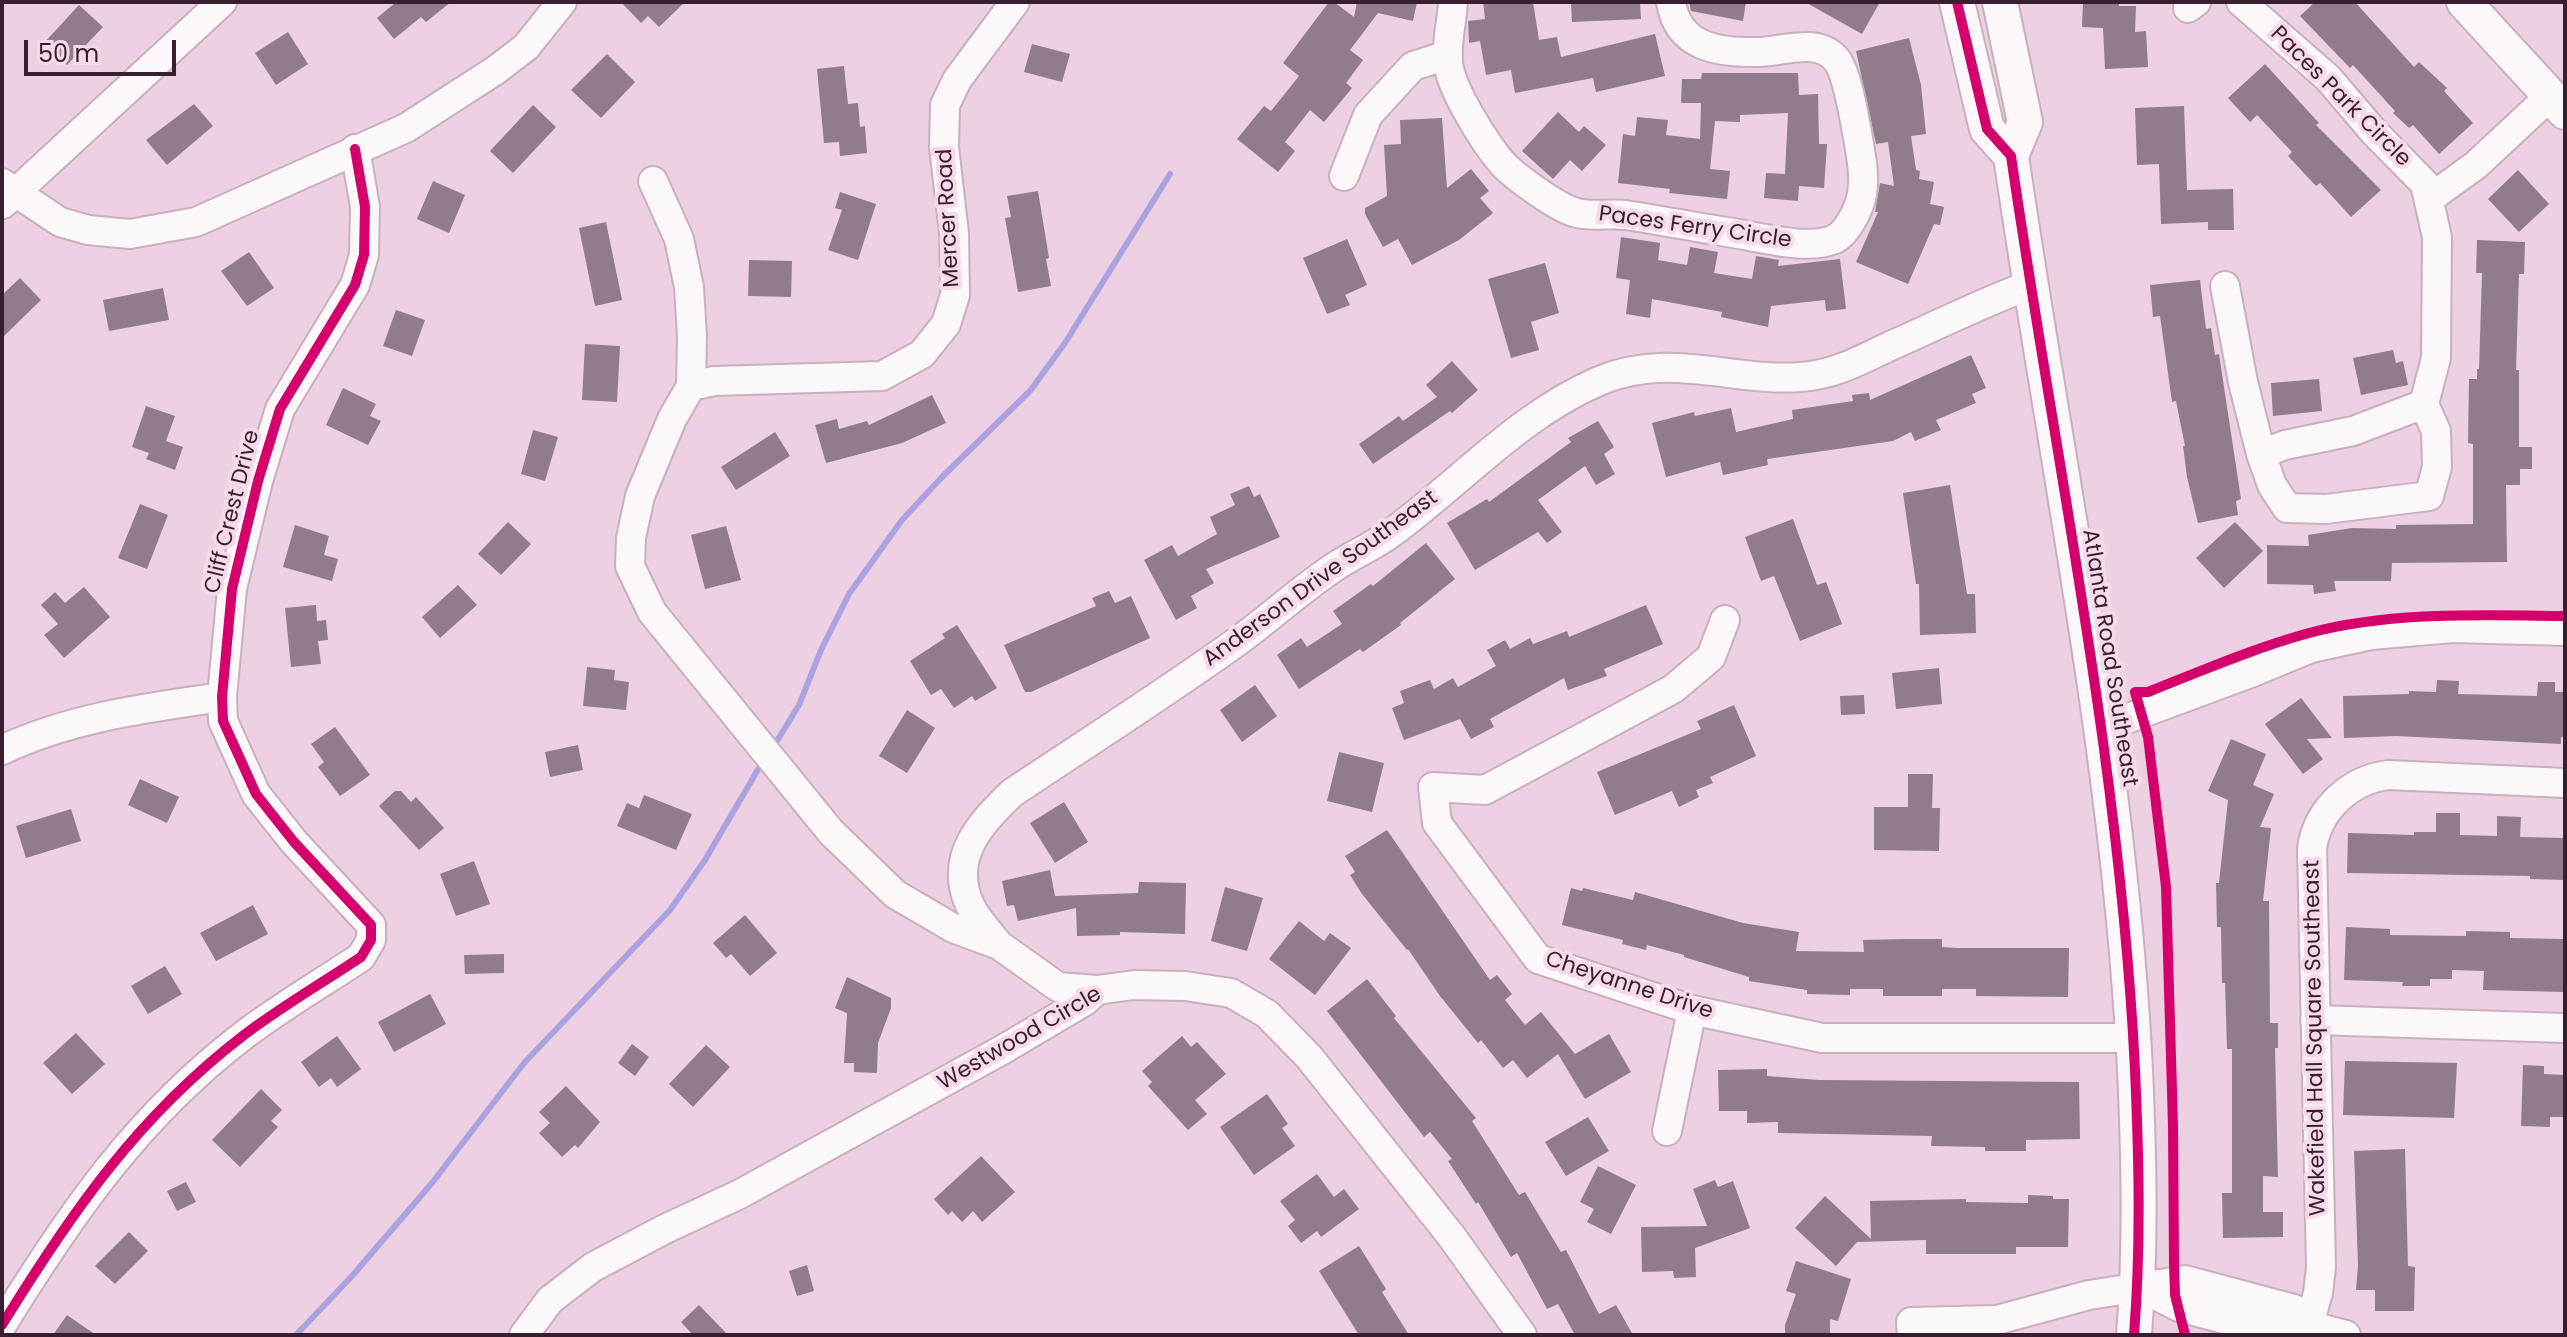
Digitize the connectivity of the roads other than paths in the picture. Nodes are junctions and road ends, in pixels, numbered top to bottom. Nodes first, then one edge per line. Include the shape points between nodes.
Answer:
1 (222, 2) edge
2 (562, 2) edge
3 (1015, 2) edge
4 (1453, 2) edge
5 (1671, 2) edge
6 (1957, 2) edge
7 (2000, 2) edge
8 (2241, 2) edge
9 (2464, 2) edge
10 (1448, 55) junction
11 (2558, 104) edge
12 (355, 149) junction
13 (2011, 156) junction
14 (1344, 176) dead end
15 (653, 181) dead end
16 (6, 193) edge
17 (2429, 199) junction
18 (2030, 285) junction
19 (2225, 286) dead end
20 (691, 386) junction
21 (2424, 404) junction
22 (2261, 454) junction
23 (1725, 620) dead end
24 (2565, 631) edge
25 (222, 697) junction
26 (2102, 728) junction
27 (2, 750) edge
28 (2565, 783) edge
29 (999, 945) junction
30 (1097, 990) junction
31 (1692, 1010) junction
32 (2315, 1020) junction
33 (2565, 1028) edge
34 (2133, 1038) junction
35 (1667, 1131) dead end
36 (2138, 1286) junction
37 (2, 1325) edge
38 (2297, 1333) edge
39 (524, 1335) edge
40 (1522, 1335) edge
41 (1912, 1335) edge
42 (2134, 1335) edge
43 (2346, 1335) edge

1 - 16 street
2 - 12 street via 526,47 496,70 406,128
3 - 20 street, Mercer Road via 957,80 945,105 955,295 946,324 922,354 882,376
4 - 10 street, Paces Ferry Circle
5 - 10 street, Paces Ferry Circle via 1673,16 1688,38 1710,49 1760,52 1800,47 1824,50 1838,60 1853,106 1863,180 1860,202 1837,238 1817,243 1779,240 1624,215 1576,213 1538,193 1503,164 1453,83
6 - 13 main road via 1987,129
7 - 13 main road, Atlanta Road Southeast via 2025,122
8 - 17 street, Paces Park Circle via 2328,78 2425,184
9 - 11 main road
10 - 14 street via 1413,66 1368,115
11 - 17 street
12 - 16 street via 196,222 130,234 60,222
12 - 25 street, Cliff Crest Drive via 365,207 364,255 355,285 280,409 232,589
13 - 18 main road, Atlanta Road Southeast
15 - 20 street via 679,239 689,287
17 - 21 street, Paces Park Circle via 2437,237 2437,317 2436,358
18 - 26 main road, Atlanta Road Southeast
18 - 29 street, Anderson Drive Southeast via 1843,370 1802,377 1673,366 1626,372 1566,397 1479,458 1382,540 1334,567 1237,641 1012,793 984,820 968,846 963,873 969,904
19 - 22 street
20 - 29 street, Anderson Drive Southeast via 640,496 631,538 630,566 652,612 852,853 895,894 953,928
21 - 22 street via 2353,431
21 - 22 street via 2436,431 2437,467 2429,496 2326,509 2287,508
23 - 31 street, Cheyanne Drive via 1711,657 1673,689 1485,790 1433,787 1437,823 1538,959
24 - 26 street via 2453,628 2371,635 2311,648
25 - 27 street via 123,711 36,734
25 - 37 street, Cliff Crest Drive via 223,721 256,794 371,925 371,940 361,957 244,1035 124,1147 54,1239
26 - 34 main road, Atlanta Road Southeast
28 - 32 street, Wakefield Hall Square Southeast via 2388,775 2370,778 2337,799 2322,815 2312,848
29 - 30 street, Anderson Drive Southeast via 1058,987
30 - 39 street, Westwood Circle via 1002,1050 823,1149 593,1267 550,1300
30 - 40 street, Westwood Circle via 1185,986 1231,993 1267,1014 1309,1057 1433,1213
31 - 34 street, Cheyanne Drive via 1822,1038
31 - 35 street
32 - 33 street
32 - 38 street, Wakefield Hall Square Southeast via 2321,1267 2318,1293
34 - 36 main road, Atlanta Road Southeast
36 - 38 street via 2185,1280 2294,1309
36 - 41 street via 1997,1320 1911,1322
36 - 42 main road, Atlanta Road Southeast
38 - 43 street

